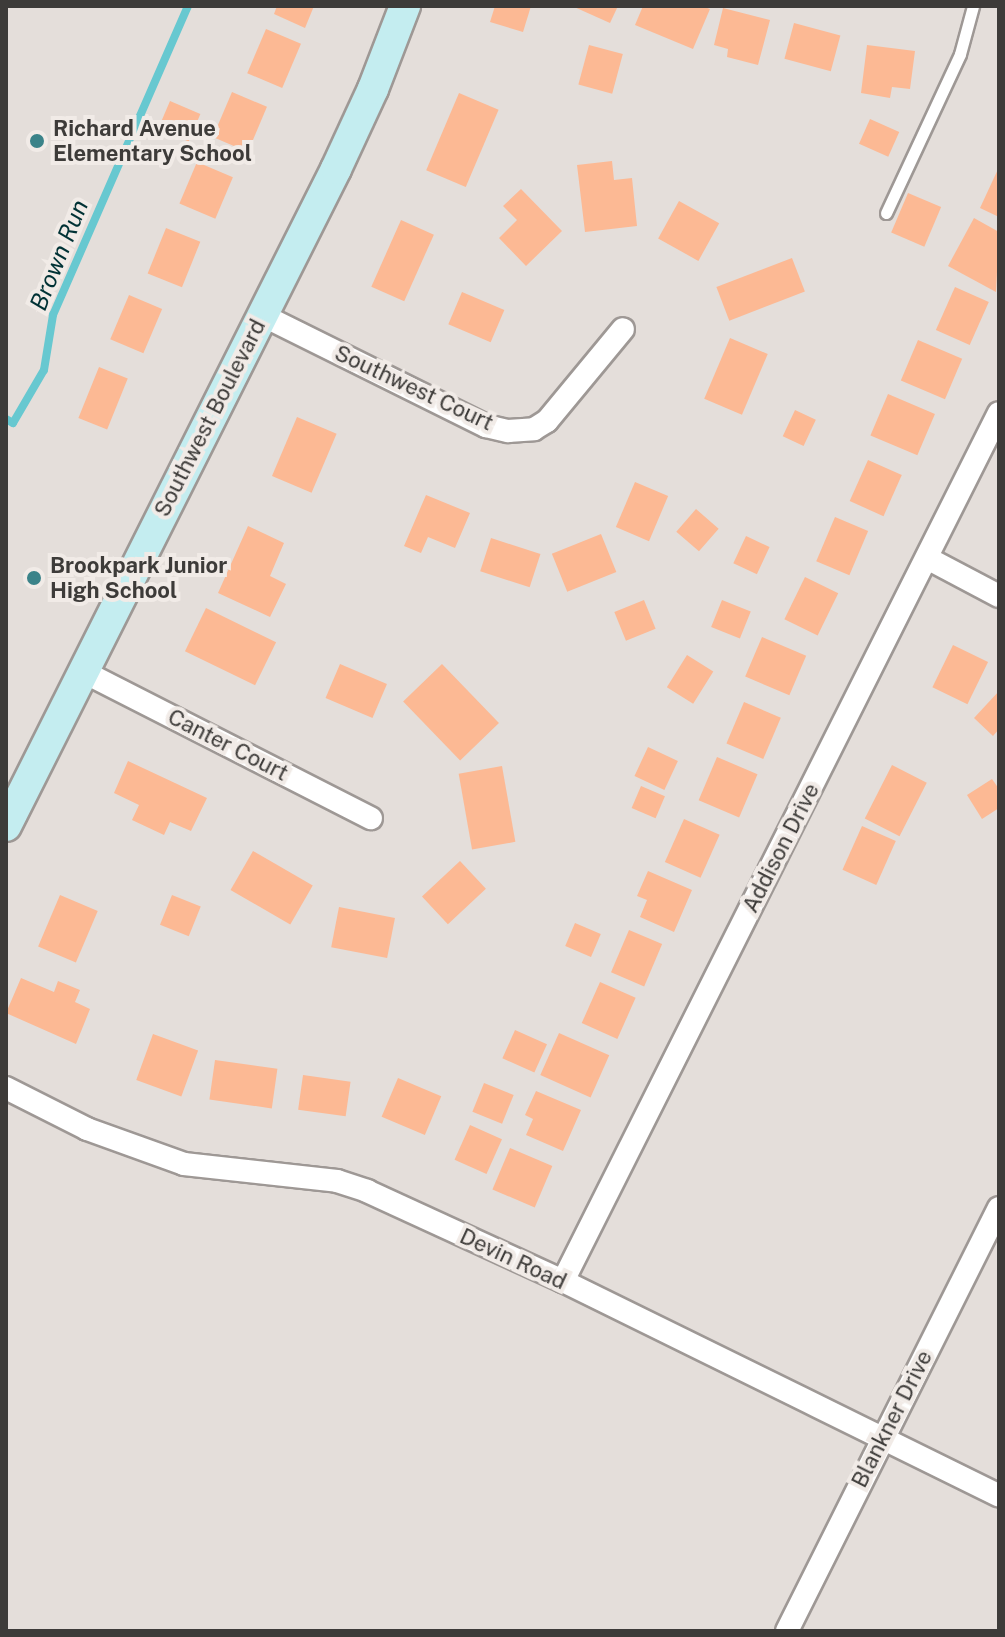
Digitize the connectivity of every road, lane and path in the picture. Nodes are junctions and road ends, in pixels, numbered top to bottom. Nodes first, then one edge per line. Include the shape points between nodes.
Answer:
1 (405, 6) edge
2 (973, 6) edge
3 (886, 213) dead end
4 (262, 315) junction
5 (623, 329) dead end
6 (999, 413) edge
7 (927, 558) junction
8 (999, 596) edge
9 (84, 672) junction
10 (371, 818) dead end
11 (6, 826) edge
12 (6, 1088) edge
13 (999, 1208) edge
14 (563, 1281) junction
15 (881, 1438) junction
16 (999, 1496) edge
17 (787, 1631) edge

1 - 4 street, Southwest Boulevard via 355,129
2 - 3 lane via 960,54
4 - 5 street, Southwest Court via 486,426 508,431 534,429 547,421
4 - 9 street, Southwest Boulevard
6 - 7 street, Addison Drive
7 - 8 street
7 - 14 street, Addison Drive
9 - 10 street, Canter Court
9 - 11 street, Southwest Boulevard
12 - 14 street, Devin Road via 87,1129 184,1164 337,1181 367,1191
13 - 15 street, Blankner Drive
14 - 15 street, Devin Road
15 - 16 street, Devin Road
15 - 17 street, Blankner Drive

